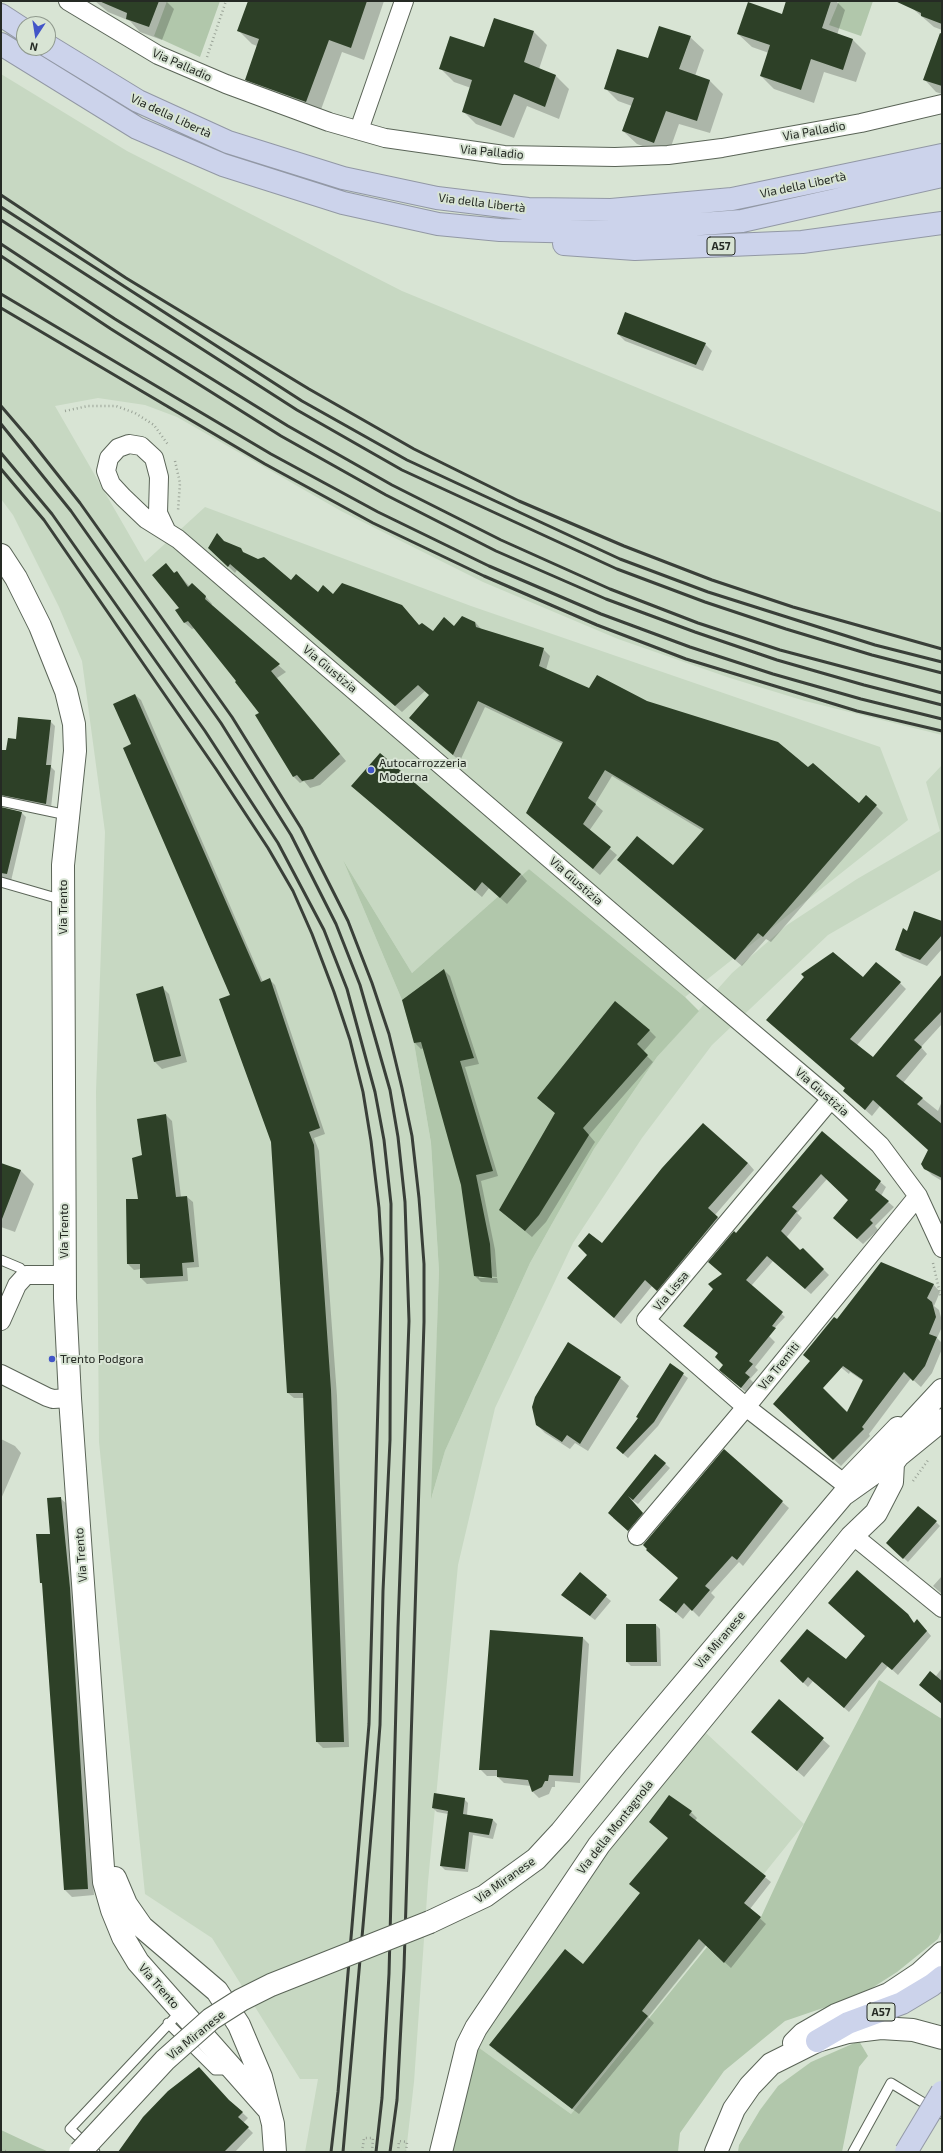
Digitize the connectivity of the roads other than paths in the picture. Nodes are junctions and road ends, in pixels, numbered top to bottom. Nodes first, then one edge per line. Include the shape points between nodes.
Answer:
1 (68, 1) edge
2 (404, 1) edge
3 (1, 15) edge
4 (16, 25) edge
5 (1, 44) edge
6 (56, 51) edge
7 (942, 104) edge
8 (359, 130) junction
9 (942, 155) edge
10 (942, 176) edge
11 (942, 222) edge
12 (500, 230) junction
13 (172, 535) junction
14 (1, 555) edge
15 (1, 801) edge
16 (67, 815) junction
17 (1, 882) edge
18 (63, 900) junction
19 (831, 1099) junction
20 (918, 1196) junction
21 (942, 1248) edge
22 (1, 1260) edge
23 (26, 1275) junction
24 (65, 1275) junction
25 (1, 1321) edge
26 (1, 1374) edge
27 (942, 1380) edge
28 (942, 1390) edge
29 (70, 1398) junction
30 (746, 1407) junction
31 (942, 1420) edge
32 (898, 1456) junction
33 (855, 1490) junction
34 (637, 1536) dead end
35 (851, 1537) junction
36 (942, 1608) edge
37 (101, 1834) junction
38 (942, 1954) edge
39 (942, 1977) edge
40 (175, 2017) junction
41 (942, 2038) edge
42 (817, 2042) junction
43 (771, 2064) junction
44 (942, 2092) edge
45 (269, 2110) junction
46 (942, 2114) edge
47 (80, 2152) edge
48 (95, 2152) edge
49 (275, 2152) edge
50 (441, 2152) edge
51 (716, 2152) edge
52 (853, 2152) edge
53 (906, 2152) edge

1 - 8 street, Via Palladio via 158,55 226,84 329,122
2 - 8 street
3 - 4 highway
5 - 12 highway, Via della Libertà via 137,128 223,165 343,203 438,224
6 - 9 highway, Via della Libertà via 138,101 228,142 343,178 437,198 528,209 611,210 732,199
7 - 8 street, Via Palladio via 861,123 668,155 504,155 384,138
10 - 12 highway via 742,221 591,232
11 - 12 highway, A57 via 802,242 635,250 568,245
13 - 13 street via 158,513 159,477 154,458 141,446 128,444 118,448 107,464 106,471 111,484 146,519
13 - 19 street, Via Giustizia
14 - 16 street, Via Trento via 16,578 40,626 66,691 74,724 74,751
15 - 16 lane
16 - 18 street, Via Trento
17 - 18 lane
18 - 24 street, Via Trento
19 - 20 street, Via Giustizia via 880,1145
19 - 30 street, Via Lissa via 646,1320
20 - 21 street, Via Giustizia
20 - 30 street, Via Tremiti
22 - 23 lane via 20,1268
23 - 24 street, Via Trento
23 - 25 street via 17,1284
24 - 29 street, Via Trento
26 - 29 street via 54,1400
27 - 33 street, Via Miranese via 847,1480
28 - 33 street via 876,1460
29 - 37 street, Via Trento
30 - 33 street, Via Lissa
30 - 34 street, Via Tremiti
31 - 32 street, Via Miranese
32 - 33 street, Via Miranese
32 - 35 street via 893,1463 892,1482 876,1513
33 - 35 street
33 - 47 street, Via Miranese, bridge via 622,1756 536,1859 485,1896 430,1922 271,1985 211,2019 165,2060
35 - 36 street via 862,1542
35 - 50 street, Via della Montagnola via 599,1845 567,1890 470,2037
37 - 40 street, Via Trento via 104,1882 112,1910 123,1937
37 - 45 street, Via Trento via 126,1904 142,1927 217,1991 239,2025 261,2077
38 - 43 street via 919,1974 889,1994 836,2014 803,2034
39 - 42 highway, A57 via 932,1986 902,2003 848,2024
40 - 45 street, Via Trento via 234,2070
40 - 48 lane via 70,2129
41 - 42 street via 913,2030 881,2028 848,2032
42 - 43 street
43 - 51 street via 750,2086 734,2109
44 - 53 highway, bridge
45 - 49 street, Via Trento
46 - 52 lane via 891,2083

